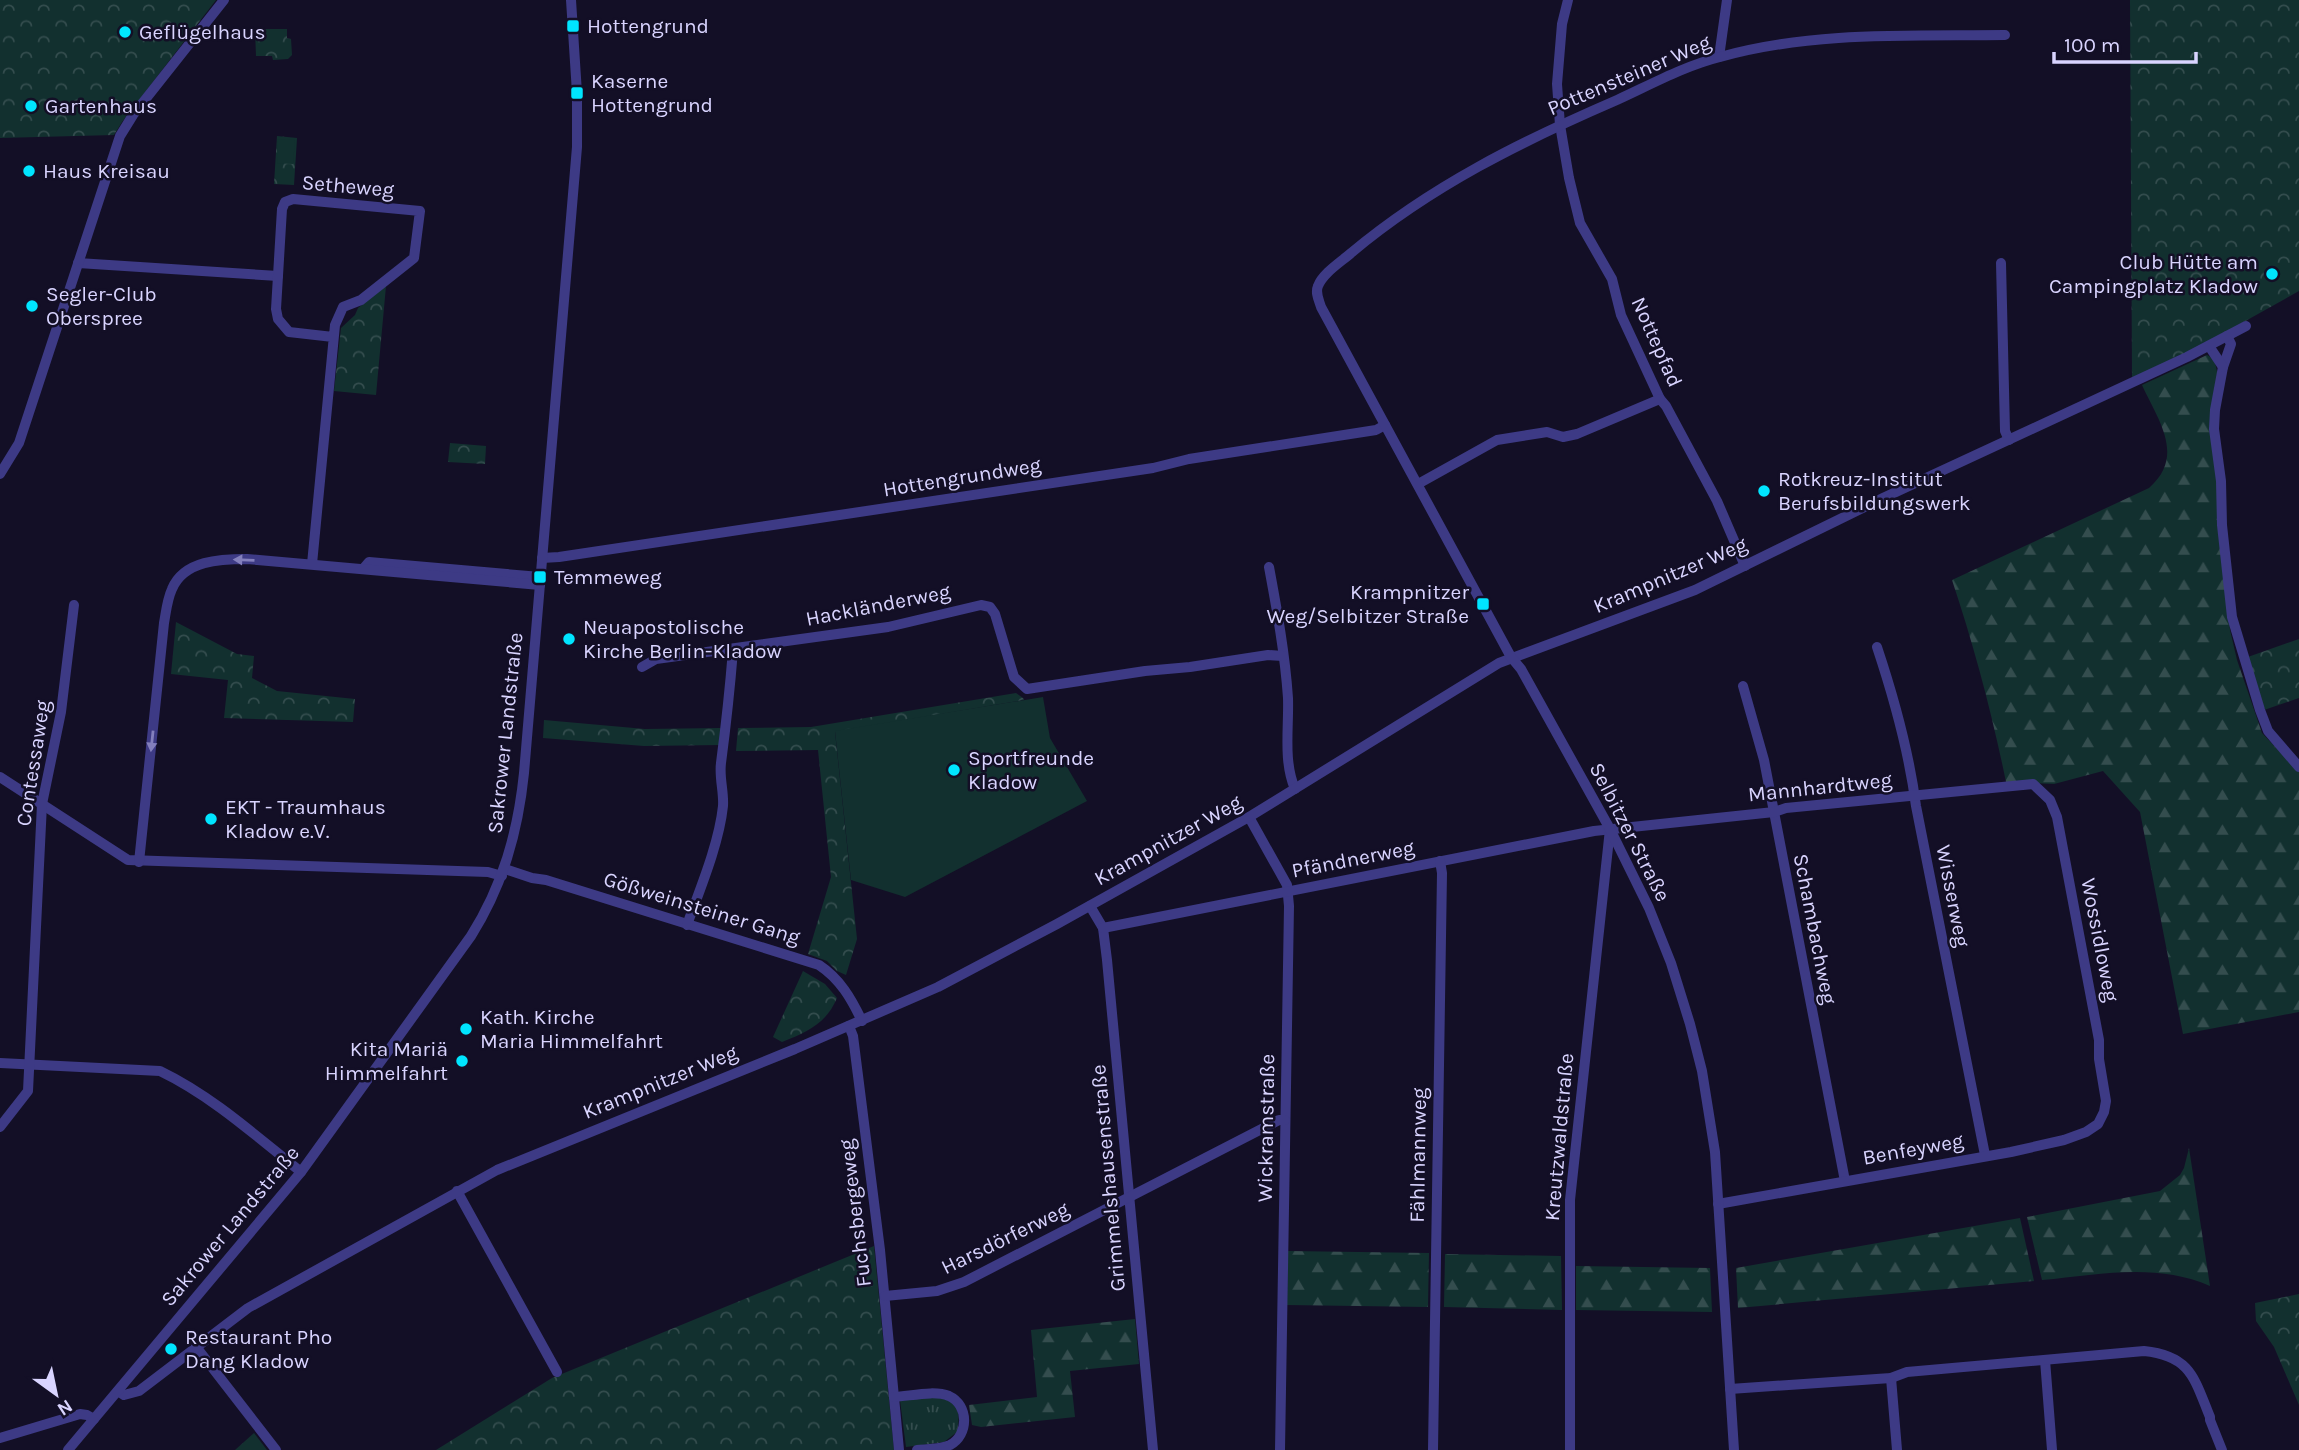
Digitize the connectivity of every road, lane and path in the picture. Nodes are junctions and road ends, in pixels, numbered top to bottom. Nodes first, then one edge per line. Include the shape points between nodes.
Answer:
1 (224, 0) edge
2 (571, 0) edge
3 (1568, 0) edge
4 (1727, 0) edge
5 (2005, 36) dead end
6 (1719, 57) junction
7 (1559, 125) junction
8 (78, 263) junction
9 (2001, 263) dead end
10 (278, 276) junction
11 (1317, 287) joint
12 (2246, 326) dead end
13 (2227, 336) junction
14 (333, 337) junction
15 (2209, 346) junction
16 (2223, 367) junction
17 (1660, 399) junction
18 (1385, 425) junction
19 (2009, 440) junction
20 (0, 474) edge
21 (1418, 484) junction
22 (542, 558) junction
23 (312, 564) junction
24 (1745, 566) junction
25 (1269, 567) dead end
26 (540, 581) junction
27 (74, 605) dead end
28 (1877, 647) dead end
29 (733, 650) junction
30 (1283, 656) junction
31 (1511, 657) junction
32 (642, 667) dead end
33 (1743, 686) dead end
34 (2299, 768) edge
35 (0, 777) edge
36 (2033, 784) joint
37 (1296, 789) junction
38 (1914, 796) junction
39 (41, 804) junction
40 (1774, 811) junction
41 (1249, 817) junction
42 (1610, 829) junction
43 (1440, 861) junction
44 (139, 862) junction
45 (503, 872) junction
46 (1288, 892) junction
47 (1090, 906) junction
48 (687, 925) junction
49 (1102, 928) junction
50 (862, 1021) junction
51 (849, 1026) junction
52 (0, 1063) edge
53 (29, 1065) junction
54 (2104, 1112) joint
55 (1285, 1120) junction
56 (0, 1127) edge
57 (1985, 1155) junction
58 (302, 1172) junction
59 (1845, 1181) junction
60 (457, 1191) junction
61 (1129, 1198) junction
62 (1718, 1204) junction
63 (884, 1296) junction
64 (197, 1348) junction
65 (2045, 1360) junction
66 (557, 1372) dead end
67 (1891, 1378) junction
68 (1730, 1389) junction
69 (118, 1391) junction
70 (894, 1396) junction
71 (94, 1419) junction
72 (0, 1437) edge
73 (68, 1450) edge
74 (276, 1450) edge
75 (900, 1450) edge
76 (917, 1450) edge
77 (1153, 1450) edge
78 (1280, 1450) edge
79 (1433, 1450) edge
80 (1570, 1450) edge
81 (1734, 1450) edge
82 (1898, 1450) edge
83 (2053, 1450) edge
84 (2222, 1450) edge

1 - 8 street via 122,132
2 - 22 street, Sakrower Landstraße via 577,147
3 - 7 street, Nottepfad via 1558,57
4 - 6 street
5 - 6 street, Pottensteiner Weg via 1807,40
6 - 7 street, Pottensteiner Weg
7 - 11 street, Pottensteiner Weg via 1432,193 1368,239
7 - 17 street, Nottepfad via 1580,223 1612,279 1622,315
8 - 10 street
8 - 20 street via 19,443
9 - 19 street via 2005,431
10 - 14 street, Setheweg via 276,309 283,326 297,335
10 - 14 street, Setheweg via 285,202 293,199 420,211 414,258 361,300 343,307
11 - 18 street, Selbitzer Straße via 1321,307
12 - 13 street, Krampnitzer Weg
13 - 15 street, Krampnitzer Weg
13 - 16 street via 2231,344
14 - 23 street, Setheweg
15 - 16 street
15 - 19 street, Krampnitzer Weg
16 - 34 street via 2214,429 2232,617 2268,731
17 - 21 street via 1577,434 1563,437 1547,432 1497,440
17 - 24 street, Nottepfad via 1704,476
18 - 21 street, Selbitzer Straße
18 - 22 street, Hottengrundweg via 1153,468
19 - 24 street, Krampnitzer Weg
21 - 31 street, Selbitzer Straße
22 - 26 street, Sakrower Landstraße
23 - 26 street
23 -> 44 street via 213,561 189,570 174,584 164,623
24 - 31 street, Krampnitzer Weg via 1646,610
25 - 30 street
26 - 45 street, Sakrower Landstraße via 521,802
27 - 39 street, Contessaweg via 61,712
28 - 38 street, Wisserweg
29 - 30 street, Hackländerweg via 887,627 986,605 995,614 1014,677 1027,689
29 - 32 street, Hackländerweg via 656,659
29 - 48 street via 721,764 723,803
30 - 37 street via 1289,774
31 - 37 street, Krampnitzer Weg
31 - 42 street, Selbitzer Straße
33 - 40 street, Schambachweg
35 - 39 street, Gößweinsteiner Gang
36 - 38 street, Mannhardtweg
36 - 54 street, Wossidloweg via 2050,800 2057,817 2099,1040
37 - 41 street, Krampnitzer Weg
38 - 40 street, Mannhardtweg
38 - 57 street, Wisserweg
39 - 44 street, Gößweinsteiner Gang via 128,860
39 - 53 street, Contessaweg
40 - 42 street, Mannhardtweg
40 - 59 street, Schambachweg
41 - 46 street, Wickramstraße
41 - 47 street, Krampnitzer Weg
42 - 43 street, Pfändnerweg
42 - 62 street, Selbitzer Straße via 1660,935 1690,1024 1712,1131
42 - 80 street, Kreutzwaldstraße via 1570,1200
43 - 46 street, Pfändnerweg
43 - 79 street, Fählmannweg
44 - 45 street, Gößweinsteiner Gang
45 - 48 street, Gößweinsteiner Gang
45 - 58 street, Sakrower Landstraße via 471,936
46 - 49 street, Pfändnerweg
46 - 55 street, Wickramstraße
47 - 49 street, Grimmelshausenstraße
47 - 50 street, Krampnitzer Weg via 938,987
48 - 50 street, Gößweinsteiner Gang via 819,965 849,994
49 - 61 street, Grimmelshausenstraße
50 - 51 street, Krampnitzer Weg
51 - 60 street, Krampnitzer Weg via 535,1153
51 - 63 street, Fuchsbergeweg
52 - 53 street
53 - 56 street, Contessaweg via 28,1091
53 - 58 street via 160,1071 207,1098
54 - 57 street, Benfeyweg via 2098,1125 2075,1137
55 - 61 street, Harsdörferweg
55 - 78 street, Wickramstraße
57 - 59 street, Benfeyweg
58 - 69 street, Sakrower Landstraße
59 - 62 street, Benfeyweg
60 - 64 street, Krampnitzer Weg via 248,1308
60 - 66 street
61 - 63 street, Harsdörferweg via 964,1282 937,1291
61 - 77 street, Grimmelshausenstraße
62 - 68 street, Selbitzer Straße
63 - 70 street, Fuchsbergeweg
64 - 69 street, Krampnitzer Weg via 139,1391 124,1395
64 - 74 street
65 - 67 street via 1907,1372
65 - 83 street
65 - 84 street via 2144,1351 2174,1357 2196,1382
67 - 68 street
67 - 82 street
68 - 81 street, Selbitzer Straße
69 - 71 street, Sakrower Landstraße
70 - 75 street, Fuchsbergeweg
70 - 76 street via 939,1394 961,1407 964,1425 954,1442
71 - 72 street via 80,1414
71 - 73 street, Sakrower Landstraße

